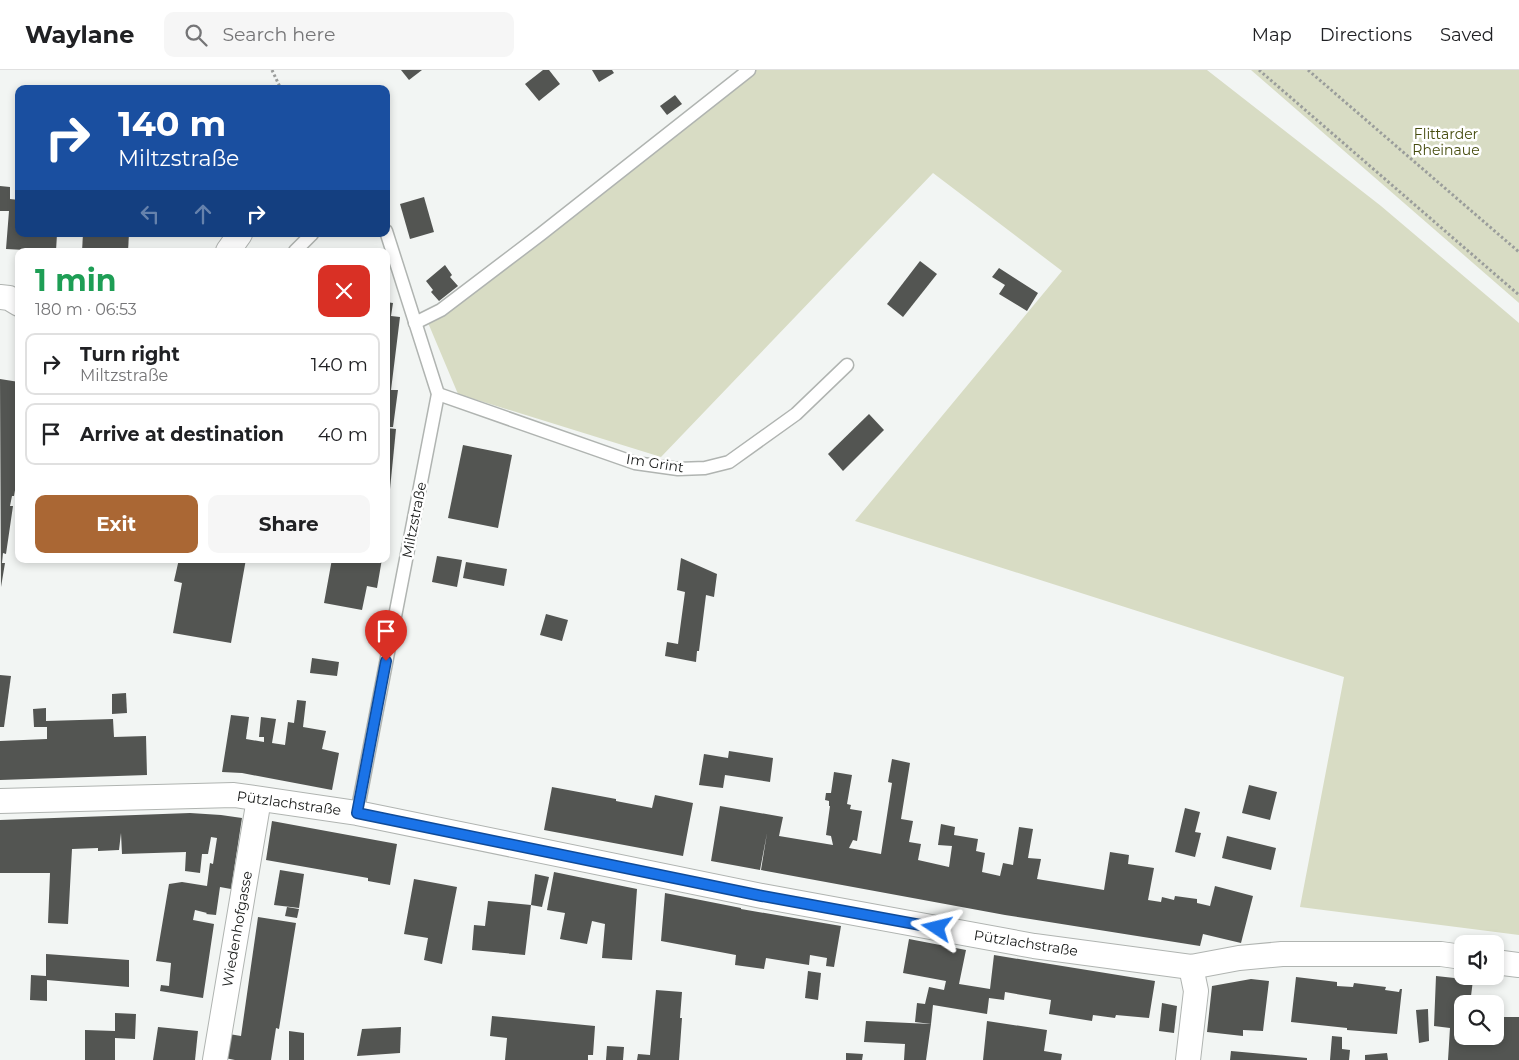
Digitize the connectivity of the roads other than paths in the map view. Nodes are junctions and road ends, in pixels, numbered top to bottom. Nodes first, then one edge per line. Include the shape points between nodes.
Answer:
1 (749, 70) edge
2 (238, 237) edge
3 (309, 237) edge
4 (388, 237) edge
5 (230, 248) edge
6 (298, 248) edge
7 (0, 297) edge
8 (15, 302) edge
9 (415, 323) junction
10 (847, 365) dead end
11 (438, 394) junction
12 (259, 799) junction
13 (0, 801) edge
14 (357, 813) junction
15 (1454, 956) edge
16 (1504, 963) edge
17 (1519, 965) edge
18 (1191, 967) junction
19 (214, 1060) edge
20 (1188, 1060) edge

1 - 9 lane via 441,310
2 - 5 street
3 - 6 lane
4 - 9 lane, Miltzstraße
7 - 8 street
9 - 11 lane, Miltzstraße
10 - 11 lane, Im Grint via 796,414 729,462 705,468 678,469 634,463
11 - 14 lane, Miltzstraße
12 - 13 street, Pützlachstraße via 202,795
12 - 14 street, Pützlachstraße
12 - 19 street, Wiedenhofgasse
14 - 18 street, Pützlachstraße via 762,896 1034,946
15 - 18 street, Pützlachstraße via 1282,954
16 - 17 street
18 - 20 street via 1196,990

